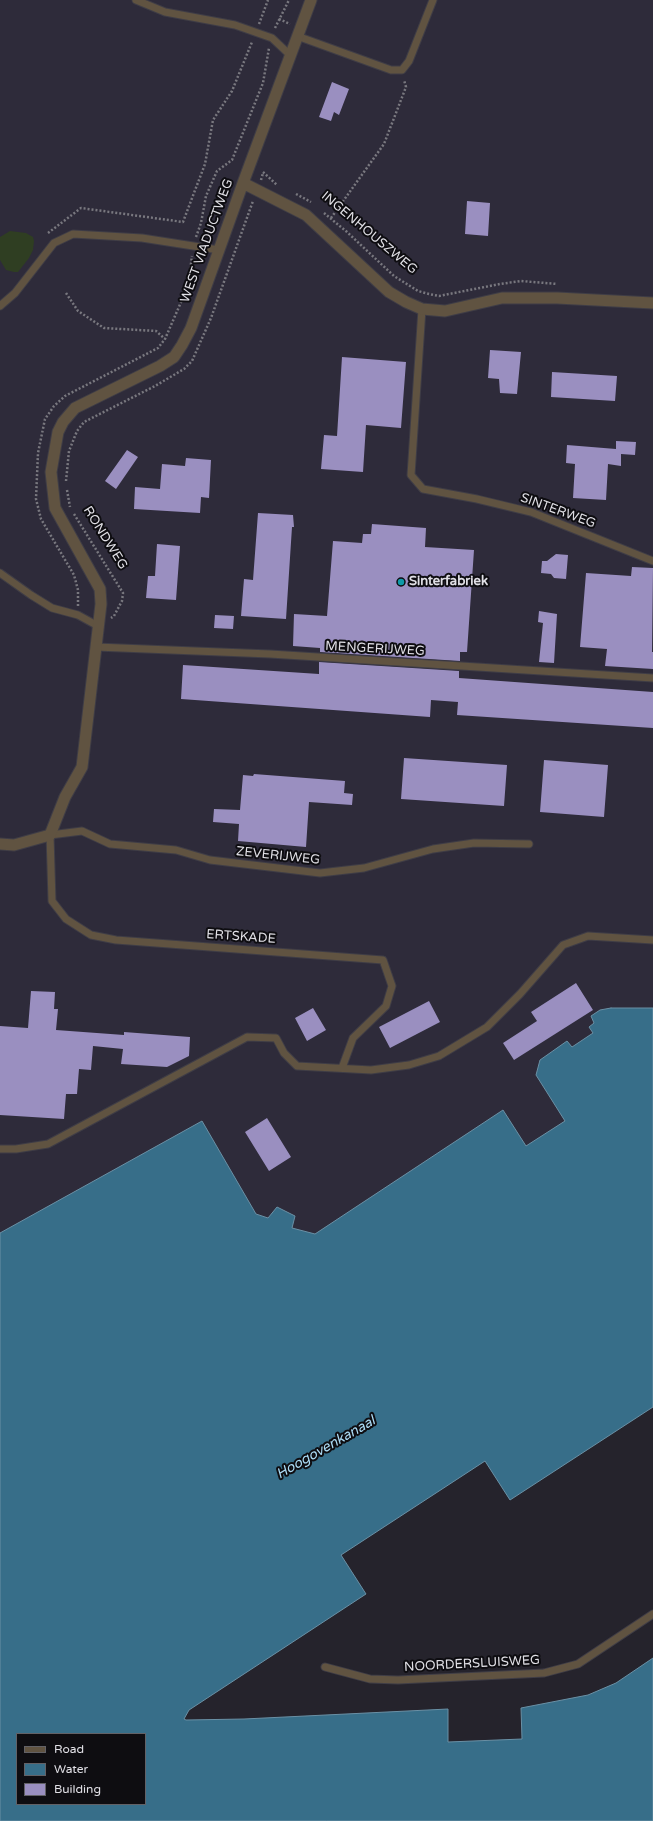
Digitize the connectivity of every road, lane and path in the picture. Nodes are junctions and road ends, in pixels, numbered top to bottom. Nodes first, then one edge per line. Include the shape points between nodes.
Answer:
1 (136, 0) edge
2 (268, 0) edge
3 (311, 0) edge
4 (433, 0) edge
5 (256, 33) junction
6 (297, 36) junction
7 (290, 55) junction
8 (402, 70) junction
9 (263, 172) dead end
10 (243, 183) junction
11 (280, 188) dead end
12 (293, 193) dead end
13 (313, 204) dead end
14 (319, 209) dead end
15 (331, 218) junction
16 (48, 233) dead end
17 (219, 250) junction
18 (563, 285) dead end
19 (66, 293) dead end
20 (653, 303) edge
21 (0, 306) edge
22 (422, 309) junction
23 (166, 339) dead end
24 (77, 431) dead end
25 (653, 561) edge
26 (0, 573) edge
27 (98, 626) junction
28 (96, 646) junction
29 (653, 678) edge
30 (50, 835) junction
31 (0, 844) edge
32 (529, 844) dead end
33 (653, 940) edge
34 (342, 1068) junction
35 (0, 1149) edge
36 (653, 1614) edge
37 (326, 1667) dead end

1 - 5 lane via 165,12 225,22
2 - 5 path
3 - 6 street, WEST VIADUCTWEG
4 - 8 lane via 409,61
5 - 7 lane via 272,38
5 - 16 path via 232,91 213,120 205,164 183,222 81,208
6 - 7 street, WEST VIADUCTWEG
6 - 8 lane via 391,70
7 - 10 street, WEST VIADUCTWEG
8 - 15 path via 406,87 384,144
9 - 11 path
10 - 17 street, WEST VIADUCTWEG
10 - 22 street, INGENHOUSZWEG via 306,215 389,292
12 - 13 path, INGENHOUSZWEG
14 - 15 path, INGENHOUSZWEG
15 - 18 path, INGENHOUSZWEG via 394,276 418,291 439,296 521,282
17 - 21 lane via 142,238 72,234 54,242 15,293
17 - 27 street, WEST VIADUCTWEG via 191,328 174,357 75,408 58,432 51,472 55,508 100,589
19 - 23 path via 78,311 104,328 156,331
20 - 22 street, INGENHOUSZWEG via 502,298 446,310
22 - 25 lane, SINTERWEG via 411,475 423,489 531,512
24 - 27 path, RONDWEG via 69,451 66,480 70,508 122,593 122,601 114,616
26 - 27 lane via 52,608 78,615
27 - 28 street
28 - 29 lane, MENGERIJWEG
28 - 30 street via 82,767 65,797
30 - 31 street via 14,845
30 - 32 lane, ZEVERIJWEG via 82,831 110,844 176,850 210,860 320,873 364,868 440,848 474,844
30 - 34 lane, ERTSKADE via 52,901 66,919 91,935 116,940 383,960 392,986 386,1006 353,1038
33 - 34 lane via 588,936 563,945 487,1027 440,1056 409,1065 371,1070
34 - 35 lane via 297,1066 284,1053 276,1038 247,1037 48,1144
36 - 37 lane, NOORDERSLUISWEG via 578,1664 544,1674 398,1680 370,1679

